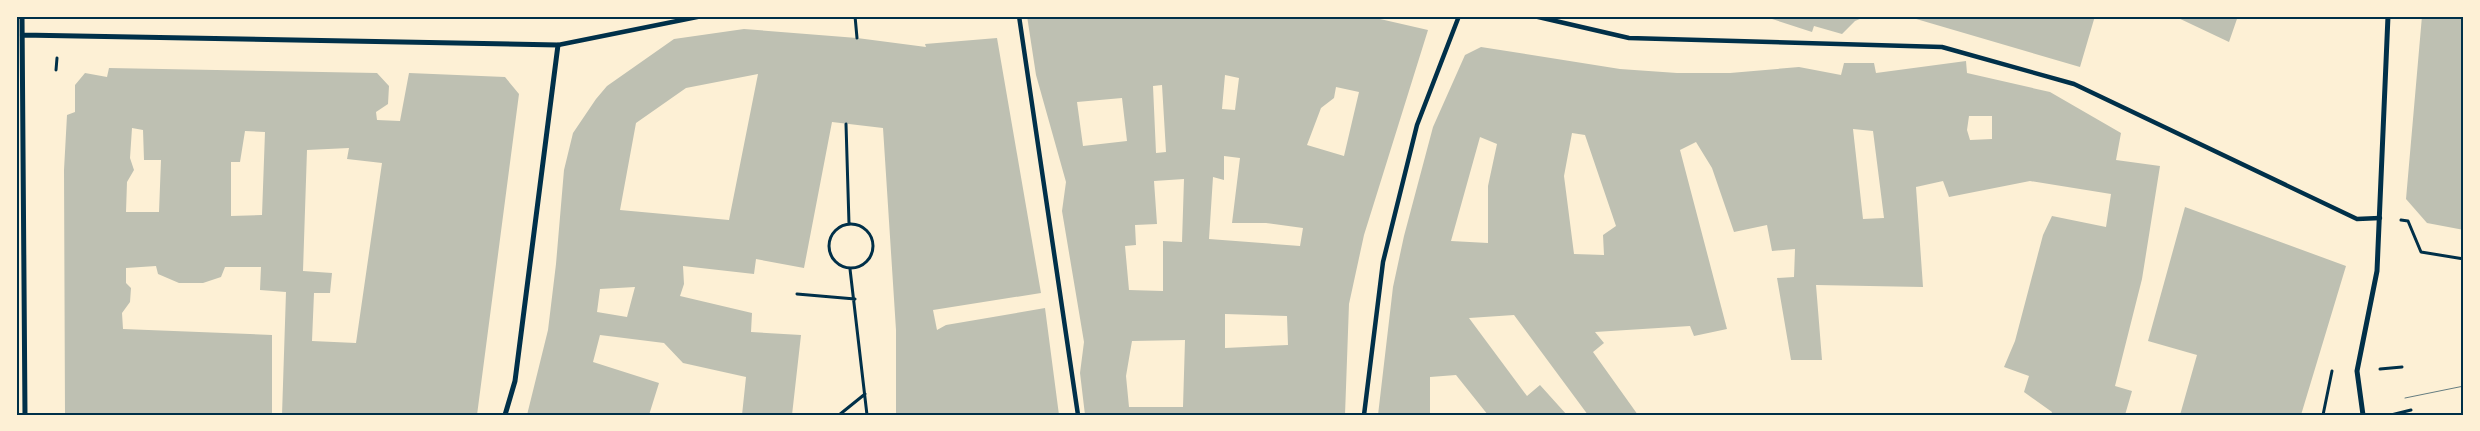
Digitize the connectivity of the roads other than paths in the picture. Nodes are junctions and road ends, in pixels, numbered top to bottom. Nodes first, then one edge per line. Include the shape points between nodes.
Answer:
1 (22, 16) edge
2 (702, 16) edge
3 (1018, 16) edge
4 (1459, 16) edge
5 (1534, 16) edge
6 (2388, 16) edge
7 (1541, 17) edge
8 (22, 35) junction
9 (558, 45) junction
10 (2380, 218) junction
11 (25, 415) edge
12 (505, 415) edge
13 (1078, 415) edge
14 (1364, 415) edge
15 (2363, 415) edge

1 - 8 street
2 - 9 street
3 - 13 street
4 - 14 street via 1417,125 1384,262
5 - 7 street
6 - 10 street
7 - 10 street via 1629,38 1942,47 2074,84 2357,219
8 - 9 street
8 - 11 street
9 - 12 street via 515,381
10 - 15 street via 2377,271 2357,371

